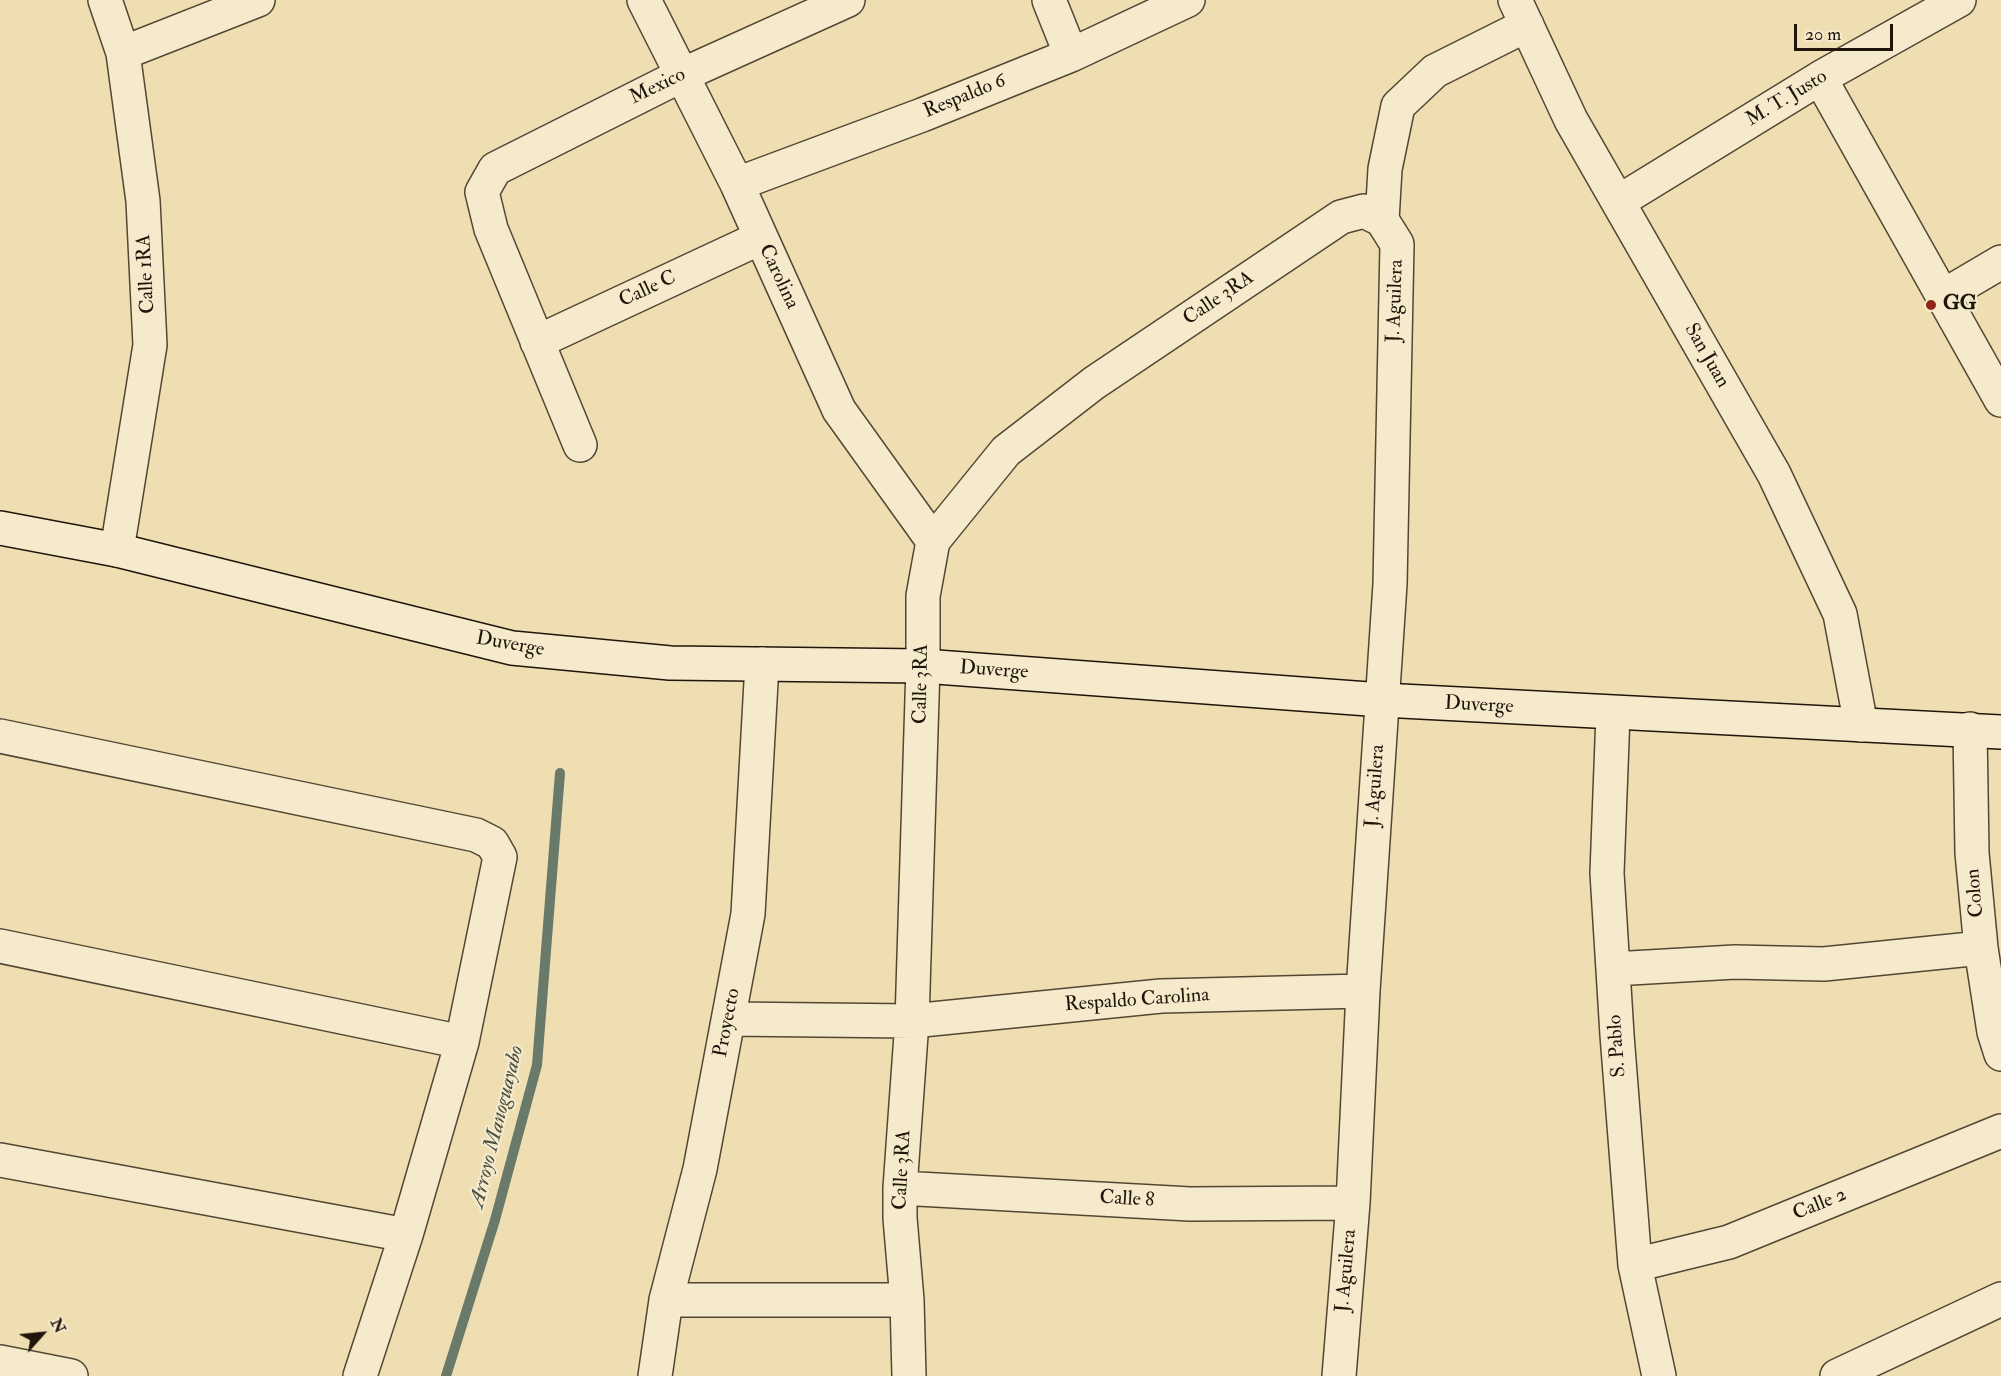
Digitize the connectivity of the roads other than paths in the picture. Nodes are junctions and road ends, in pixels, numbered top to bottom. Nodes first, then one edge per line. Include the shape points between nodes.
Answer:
1 (105, 0) edge
2 (258, 0) edge
3 (644, 0) edge
4 (848, 0) edge
5 (1049, 0) edge
6 (1188, 0) edge
7 (1959, 0) edge
8 (1521, 13) edge
9 (123, 53) junction
10 (1071, 55) junction
11 (682, 75) junction
12 (1820, 78) junction
13 (737, 184) junction
14 (1618, 202) junction
15 (1373, 215) junction
16 (760, 238) junction
17 (2001, 262) edge
18 (1945, 295) junction
19 (537, 342) junction
20 (2001, 400) edge
21 (580, 445) dead end
22 (0, 528) edge
23 (933, 541) junction
24 (117, 550) junction
25 (762, 664) junction
26 (924, 666) junction
27 (1382, 700) junction
28 (1613, 714) junction
29 (1861, 725) junction
30 (1985, 730) edge
31 (0, 736) edge
32 (0, 946) edge
33 (1981, 948) junction
34 (1613, 969) junction
35 (1363, 991) junction
36 (729, 1019) junction
37 (912, 1021) junction
38 (462, 1042) junction
39 (2001, 1054) edge
40 (2001, 1131) edge
41 (0, 1160) edge
42 (900, 1188) junction
43 (1353, 1203) junction
44 (406, 1234) junction
45 (1635, 1265) junction
46 (2001, 1299) edge
47 (666, 1300) junction
48 (907, 1300) junction
49 (0, 1362) edge
50 (70, 1376) edge
51 (360, 1376) edge
52 (655, 1376) edge
53 (909, 1376) edge
54 (1339, 1376) edge
55 (1659, 1376) edge
56 (1837, 1376) edge

1 - 9 street, Calle 1RA
2 - 9 street
3 - 11 street, Carolina
4 - 11 street, Mexico
5 - 10 street
6 - 10 street, Respaldo 6
7 - 12 street, M. T. Justo
8 - 14 street, San Juan via 1571,120
8 - 15 street via 1435,71 1398,106
9 - 24 street, Calle 1RA via 143,201 150,345
10 - 13 street, Respaldo 6
11 - 13 street, Carolina
11 - 19 street, Mexico via 495,169 482,192 491,229
12 - 14 street, M. T. Justo
12 - 18 street
13 - 16 street, Carolina
14 - 29 street, San Juan via 1774,474 1840,614
15 - 23 street, Calle 3RA via 1341,217 1094,382 1006,452
15 - 27 street, J. Aguilera via 1398,244 1390,584
16 - 19 street, Calle C
16 - 23 street, Carolina via 839,410
17 - 18 street
18 - 20 street
19 - 21 street
22 - 24 street, Duverge
23 - 26 street, Calle 3RA via 923,596
24 - 25 street, Duverge via 512,648 670,663
25 - 26 street, Duverge
25 - 36 street, Proyecto via 748,914
26 - 27 street, Duverge
26 - 37 street, Calle 3RA
27 - 28 street, Duverge
27 - 35 street, J. Aguilera
28 - 29 street, Duverge
28 - 34 street, S. Pablo via 1607,873
29 - 30 street, Duverge
30 - 33 street, Colon via 1972,853
31 - 38 street via 476,835 492,843 500,857
32 - 38 street
33 - 34 street via 1824,964 1735,962
33 - 39 street, Colon
34 - 45 street, S. Pablo
35 - 37 street, Respaldo Carolina via 1161,996
35 - 43 street, J. Aguilera
36 - 37 street, Respaldo Carolina
36 - 47 street, Proyecto via 700,1169
37 - 42 street, Calle 3RA
38 - 44 street
40 - 45 street, Calle 2 via 1729,1242
41 - 44 street
42 - 43 street, Calle 8 via 1190,1204
42 - 48 street, Calle 3RA
43 - 54 street, J. Aguilera
44 - 51 street
45 - 55 street, S. Pablo
46 - 56 street
47 - 48 street
47 - 52 street, Proyecto
48 - 53 street, Calle 3RA
49 - 50 street

